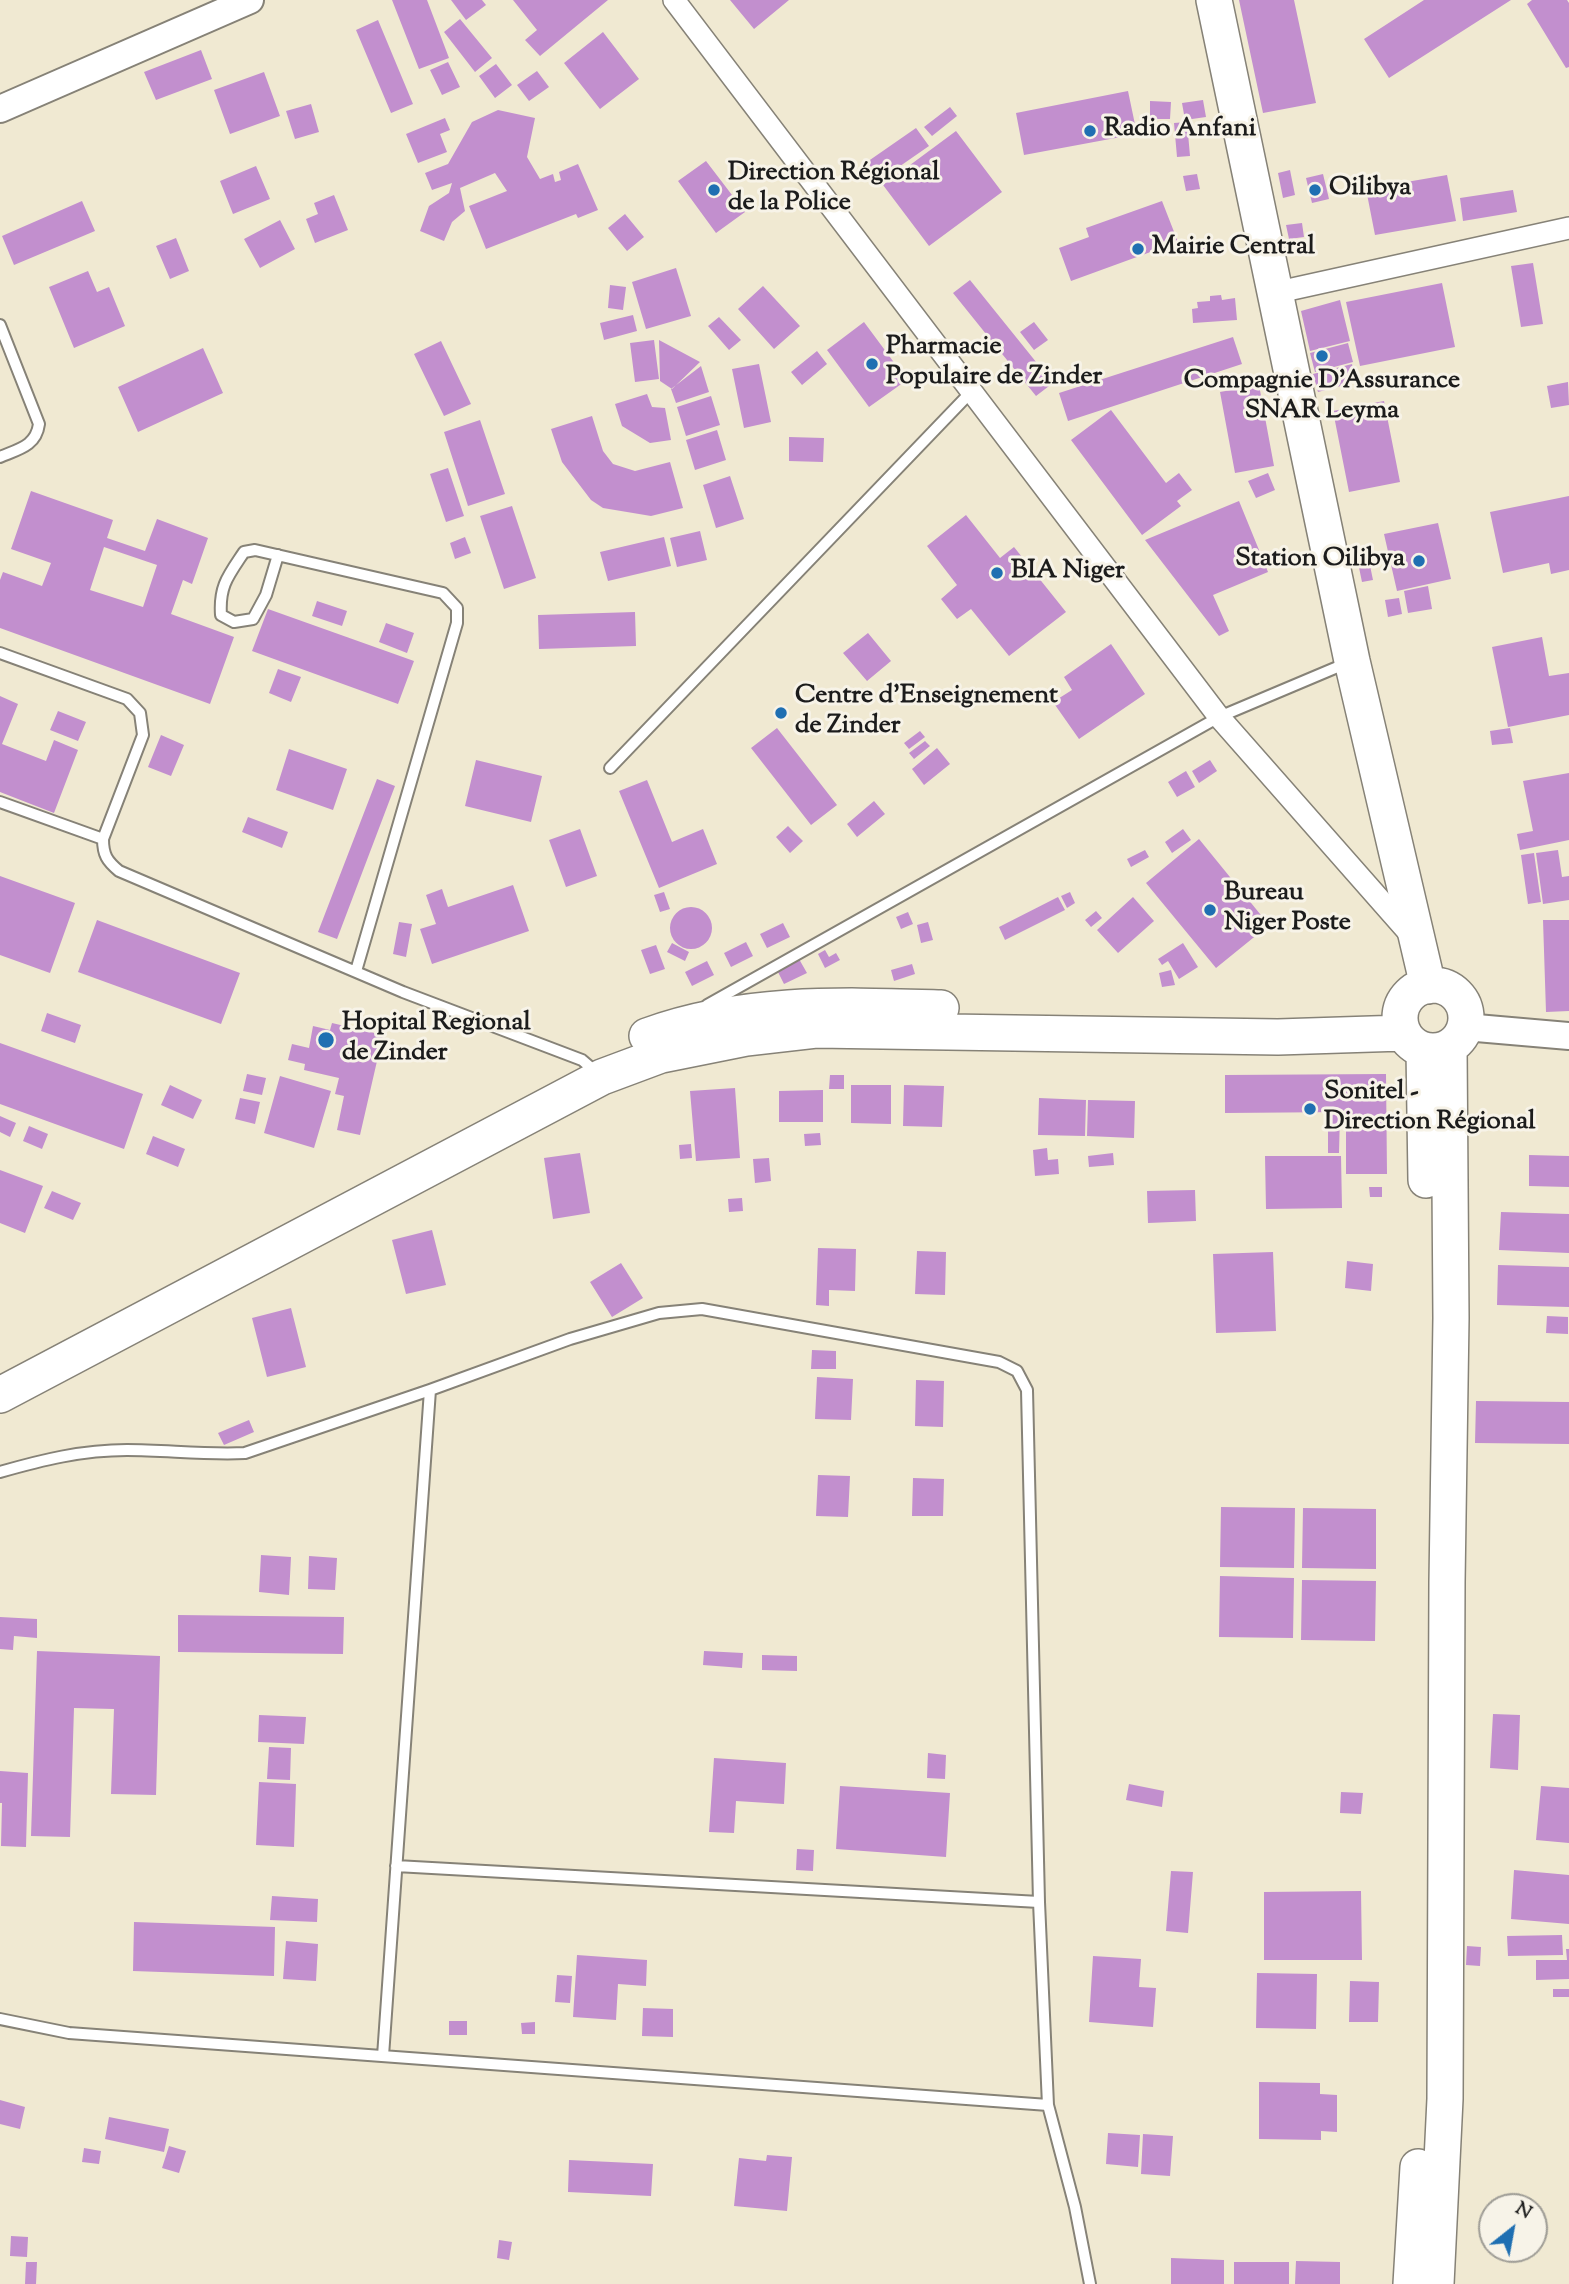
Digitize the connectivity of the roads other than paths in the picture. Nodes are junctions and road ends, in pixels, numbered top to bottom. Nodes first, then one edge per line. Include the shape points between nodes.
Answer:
1 (250, 0) edge
2 (674, 0) edge
3 (1214, 0) edge
4 (0, 109) edge
5 (1569, 228) edge
6 (1274, 293) junction
7 (0, 325) edge
8 (971, 392) junction
9 (0, 457) edge
10 (278, 555) junction
11 (0, 653) edge
12 (1352, 661) junction
13 (1219, 717) junction
14 (610, 768) dead end
15 (0, 802) edge
16 (103, 839) junction
17 (1417, 942) junction
18 (356, 971) junction
19 (1428, 986) junction
20 (662, 1031) junction
21 (1428, 1035) junction
22 (1569, 1036) edge
23 (592, 1069) junction
24 (0, 1369) edge
25 (430, 1390) junction
26 (0, 1395) edge
27 (0, 1472) edge
28 (396, 1866) junction
29 (1039, 1902) junction
30 (0, 2019) edge
31 (383, 2056) junction
32 (1048, 2105) junction
33 (1424, 2273) edge
34 (1090, 2284) edge

1 - 4 street
2 - 8 street
3 - 6 highway
5 - 6 street
6 - 12 highway
7 - 9 lane via 39,424 29,446
8 - 13 street
8 - 14 lane
10 - 10 lane via 244,552 219,594 221,615 234,622 253,618 266,595
10 - 18 lane via 443,593 457,608 457,623
11 - 16 lane via 127,699 140,713 143,735
12 - 13 lane
12 - 17 highway
13 - 17 street
13 - 20 lane
15 - 16 lane
16 - 18 lane via 107,861 119,871
17 - 19 highway
18 - 23 lane
19 - 21 highway via 1411,993 1401,1008
19 - 21 highway via 1449,989 1466,1016
20 - 21 highway via 747,1011 821,1005 1115,1013
20 - 23 highway
21 - 22 street
21 - 23 highway via 816,1030 746,1038
21 - 33 highway via 1433,1920 1422,2101
23 - 24 highway
23 - 26 highway
25 - 27 lane via 245,1452 92,1452
25 - 28 lane
25 - 29 lane via 616,1324 702,1309 999,1362 1017,1371 1027,1390
28 - 29 lane
28 - 31 lane
29 - 32 lane
30 - 31 lane via 69,2033
31 - 32 lane
32 - 34 lane

